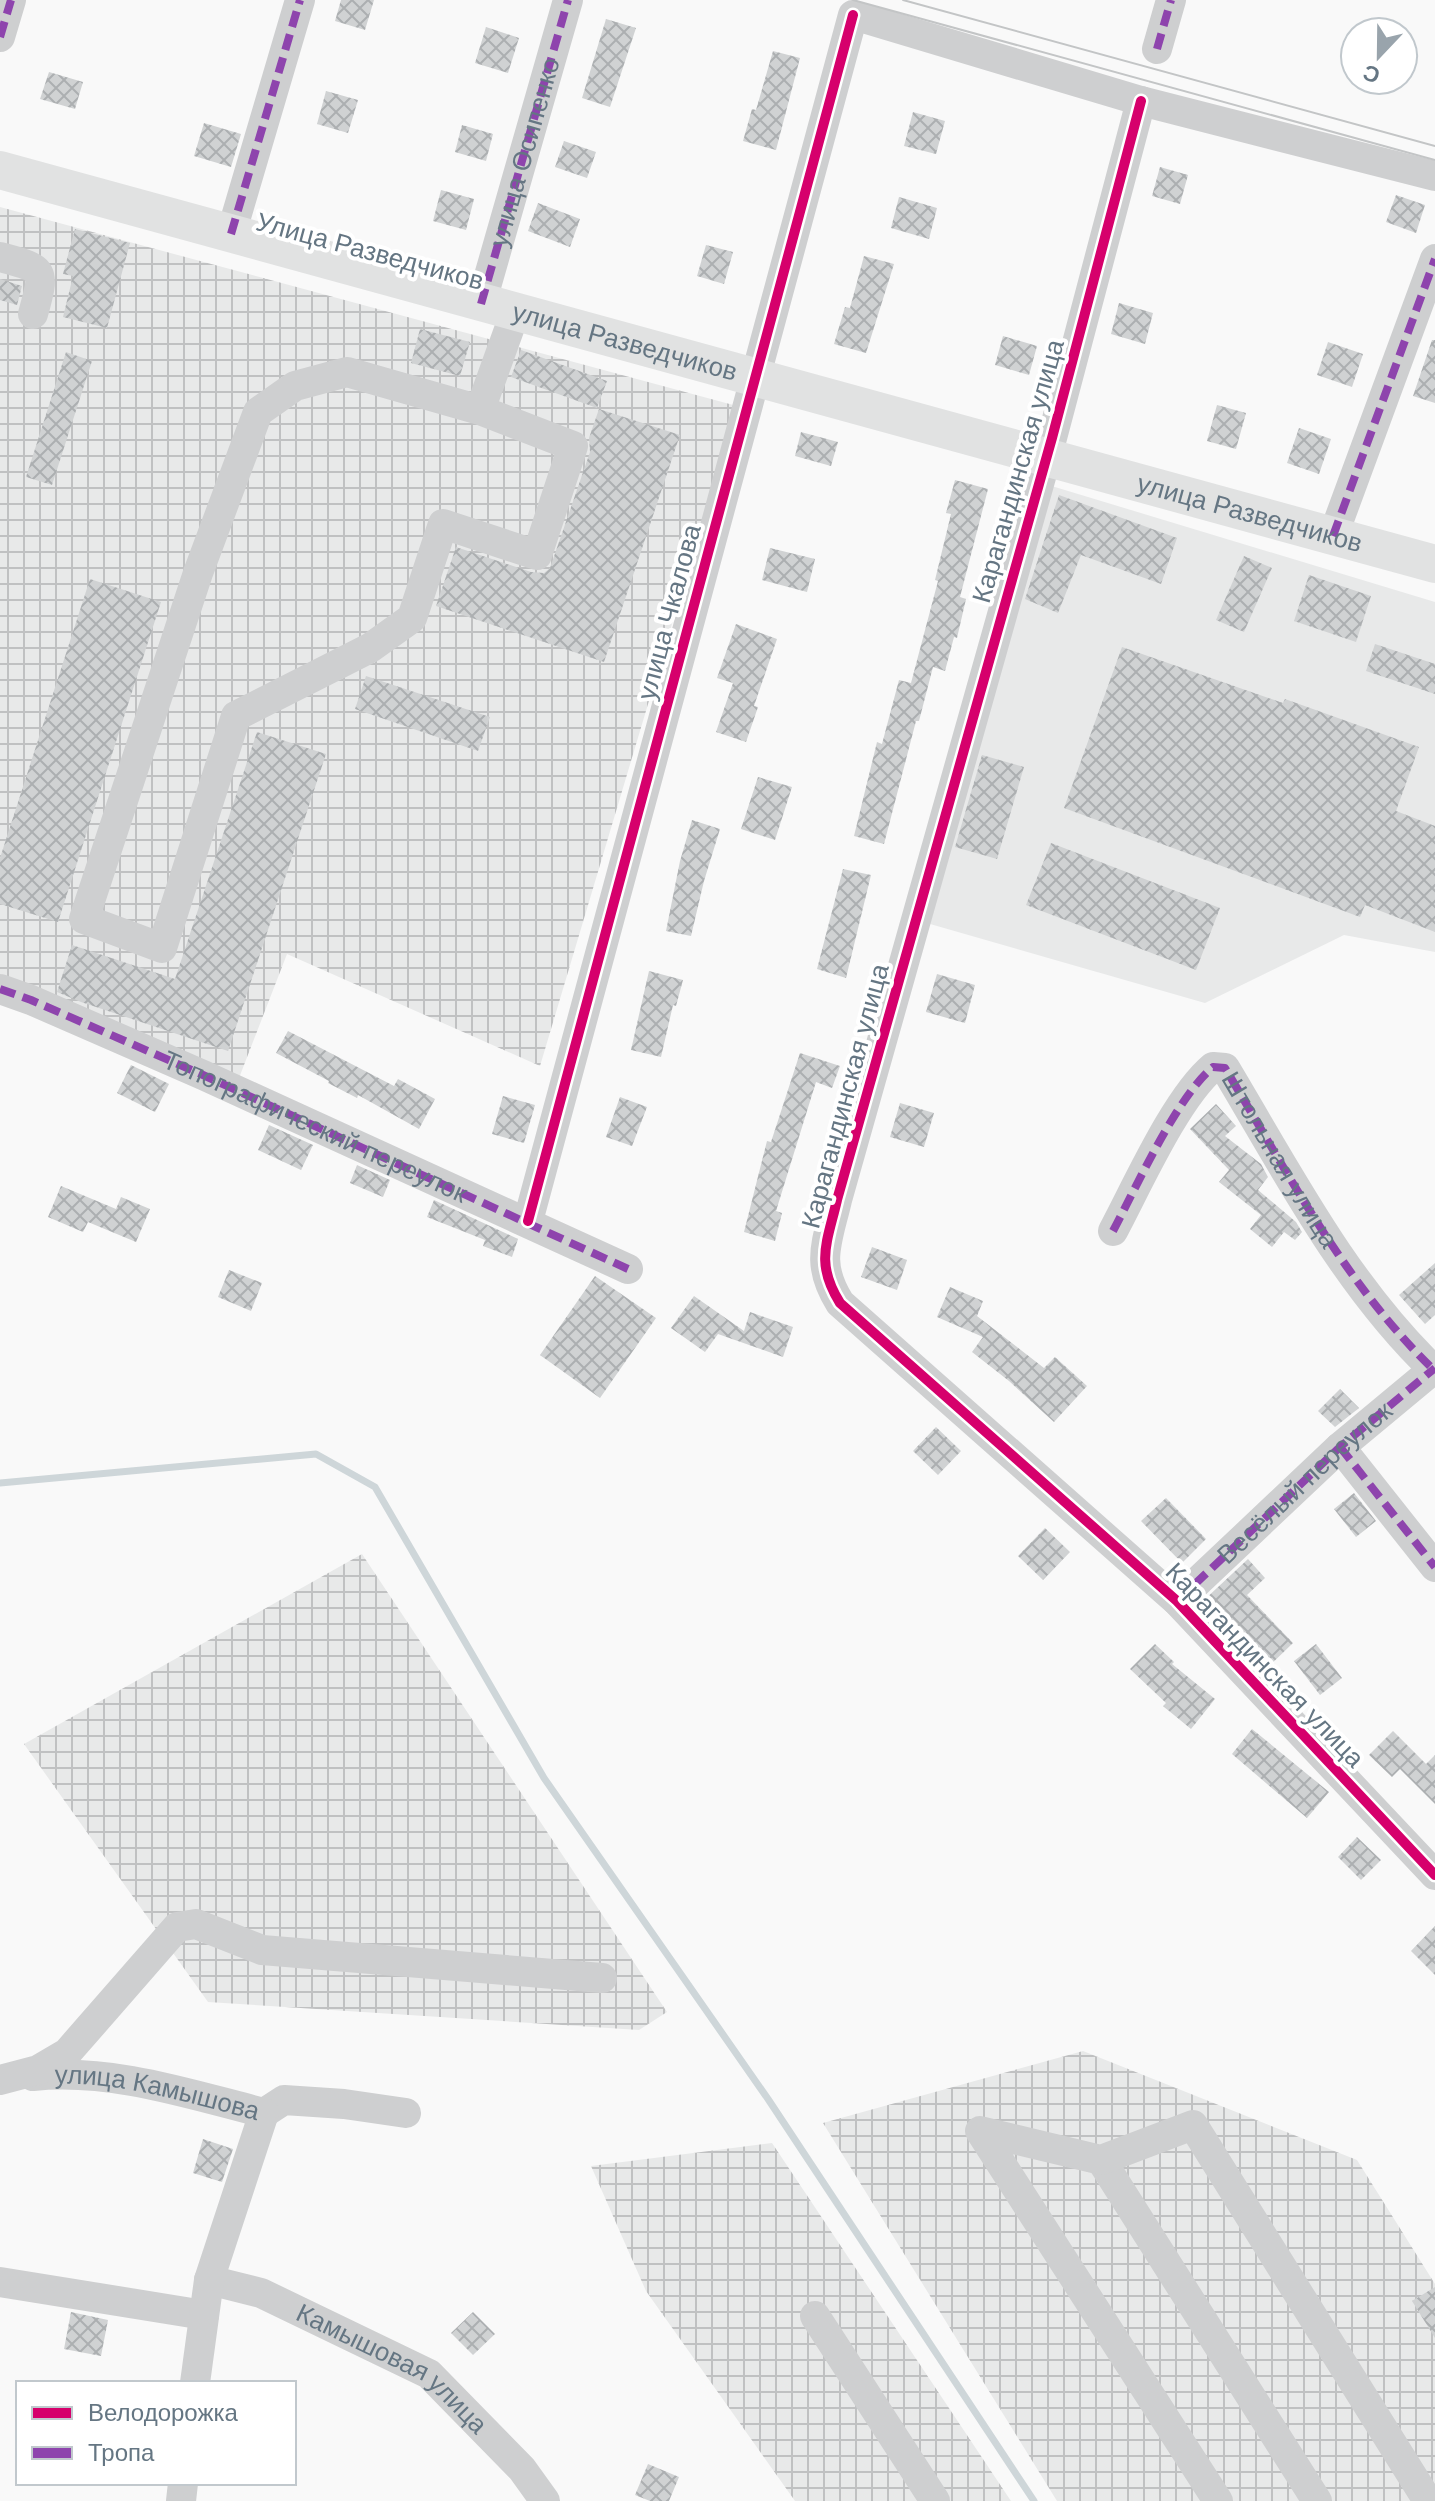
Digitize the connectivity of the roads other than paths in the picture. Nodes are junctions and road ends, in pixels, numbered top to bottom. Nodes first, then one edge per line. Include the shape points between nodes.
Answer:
1 (11, 0) edge
2 (300, 0) edge
3 (568, 0) edge
4 (1171, 0) edge
5 (0, 37) edge
6 (1157, 49) dead end
7 (1141, 101) junction
8 (0, 149) edge
9 (0, 170) edge
10 (1435, 176) edge
11 (234, 225) junction
12 (0, 257) edge
13 (1435, 259) edge
14 (494, 300) junction
15 (33, 314) dead end
16 (758, 369) junction
17 (480, 410) junction
18 (1049, 448) junction
19 (1336, 526) junction
20 (1435, 542) edge
21 (1435, 564) edge
22 (0, 989) edge
23 (528, 1221) junction
24 (1113, 1231) dead end
25 (628, 1269) dead end
26 (1434, 1369) edge
27 (1340, 1447) junction
28 (1435, 1567) edge
29 (1177, 1601) junction
30 (1435, 1875) edge
31 (602, 1978) dead end
32 (0, 2080) edge
33 (264, 2113) junction
34 (406, 2113) dead end
35 (1101, 2160) junction
36 (209, 2280) junction
37 (0, 2282) edge
38 (204, 2315) junction
39 (815, 2316) dead end
40 (195, 2381) edge
41 (545, 2501) edge
42 (935, 2501) edge
43 (1218, 2501) edge
44 (1317, 2501) edge
45 (1428, 2501) edge

1 - 5 street
2 - 11 street
3 - 14 street, улица Осипенко
4 - 6 street
7 - 10 street
7 - 16 street, улица Чкалова via 853,15
7 - 18 street, Карагандинская улица
8 - 11 main road, Улица Разведчиков
9 - 11 main road, улица Разведчиков
11 - 14 main road, улица Разведчиков
12 - 15 street via 34,267 41,275
13 - 19 street
14 - 16 main road, улица Разведчиков
14 - 17 street, улица Осипенко
16 - 18 main road, улица Разведчиков
16 - 23 street, улица Чкалова
17 - 17 street via 347,372 295,386 258,412 198,573 84,919 162,948 236,716 370,648 412,618 443,524 537,555 573,446
18 - 19 main road, улица Разведчиков
18 - 29 street, Карагандинская улица via 823,1259 827,1283 840,1303
19 - 20 main road, Улица Разведчиков
19 - 21 main road, улица Разведчиков
22 - 23 street, Топографический переулок
23 - 25 street, Топографический переулок
24 - 26 street, Штольная улица via 1202,1076 1213,1067 1225,1068 1352,1278
26 - 27 street, Весёлый переулок
27 - 28 street
27 - 29 street, Весёлый переулок
29 - 30 street, Карагандинская улица
31 - 32 street via 262,1950 196,1924 177,1927 67,2053 38,2070
32 - 33 street, улица Камышова via 74,2076 138,2081
33 - 34 street, улица Камышова via 284,2100
33 - 36 street
35 - 43 street via 980,2131
35 - 44 street
35 - 45 street via 1193,2125
36 - 38 street
36 - 41 street, Камышовая улица via 261,2293 429,2374 522,2469
37 - 38 street
38 - 40 street
39 - 42 street

